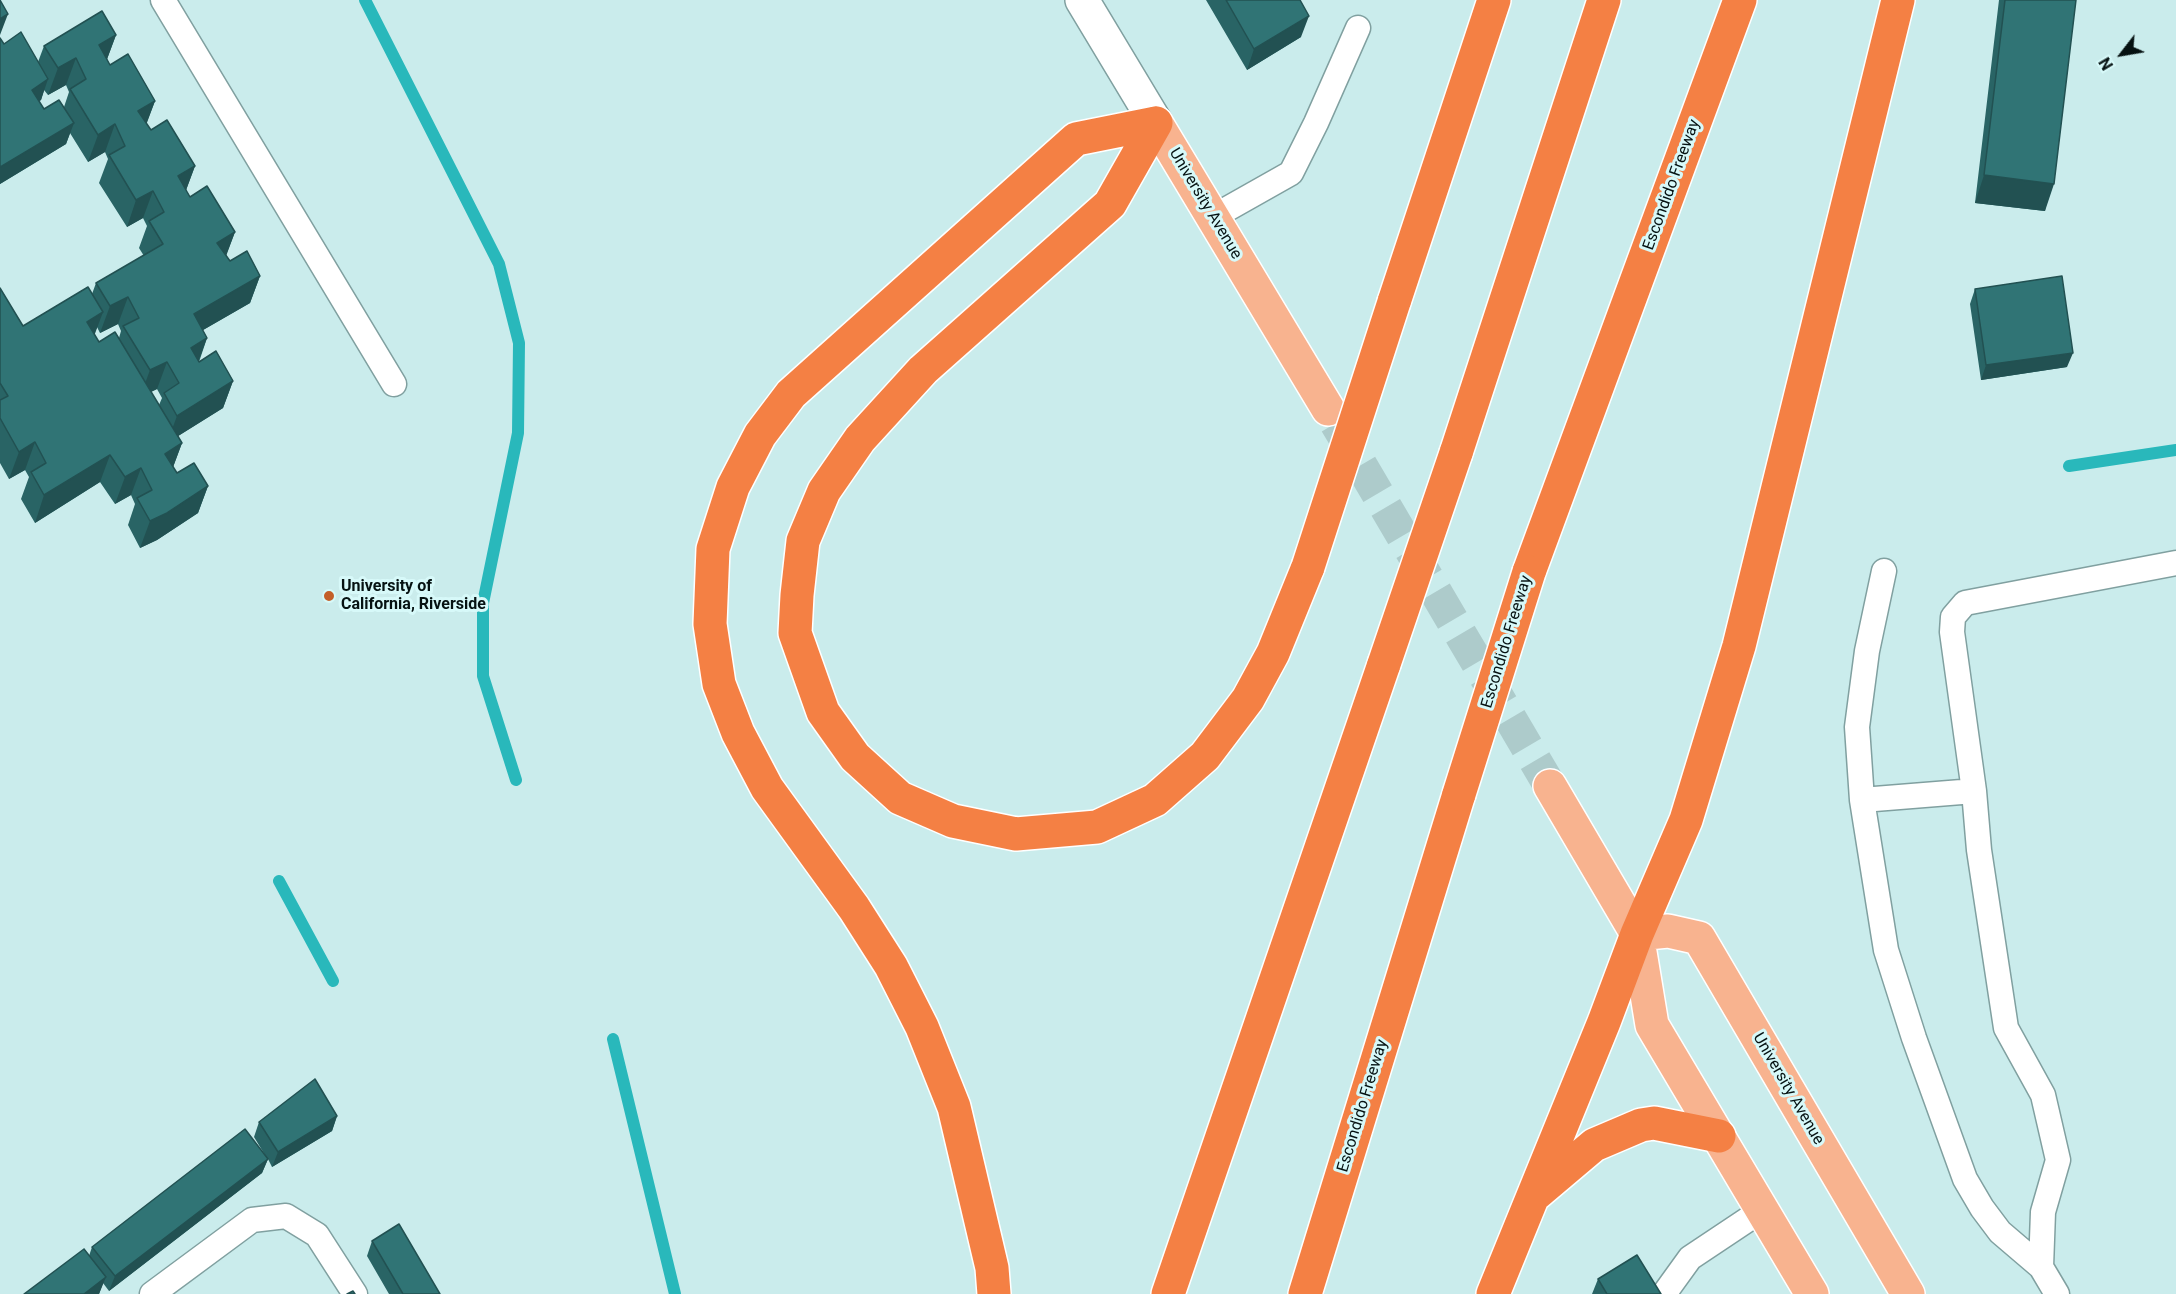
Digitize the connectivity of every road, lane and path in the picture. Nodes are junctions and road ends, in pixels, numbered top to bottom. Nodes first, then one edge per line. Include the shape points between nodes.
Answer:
1 (163, 0) edge
2 (1082, 0) edge
3 (1494, 0) edge
4 (1604, 0) edge
5 (1740, 0) edge
6 (1898, 0) edge
7 (1358, 28) dead end
8 (1156, 123) junction
9 (1213, 217) junction
10 (394, 384) dead end
11 (1328, 409) tunnel mouth
12 (2176, 563) edge
13 (1884, 571) dead end
14 (1550, 786) tunnel mouth
15 (1974, 790) junction
16 (1862, 800) junction
17 (1637, 934) junction
18 (1719, 1136) junction
19 (1532, 1197) junction
20 (1762, 1210) junction
21 (2041, 1267) junction
22 (152, 1294) edge
23 (355, 1294) edge
24 (994, 1294) edge
25 (1168, 1294) edge
26 (1305, 1294) edge
27 (1493, 1294) edge
28 (1664, 1294) edge
29 (1812, 1294) edge
30 (1908, 1294) edge
31 (2057, 1294) edge

1 - 10 lane
2 - 8 street, University Avenue
3 - 8 highway, bridge via 1308,567 1273,653 1248,699 1205,756 1155,800 1097,826 1016,834 953,822 900,798 855,757 823,712 795,633 803,542 824,491 860,439 923,370 1110,204
4 - 25 highway, bridge via 1456,453
5 - 26 highway, Escondido Freeway, bridge via 1529,572
6 - 17 highway via 1739,646 1686,820
7 - 9 lane via 1291,173
8 - 9 main road, University Avenue
8 - 24 highway via 1076,139 791,394 760,435 733,487 713,549 710,624 719,684 738,733 767,788 854,908 891,966 922,1027 954,1107 992,1268
9 - 11 main road, University Avenue
12 - 15 lane via 1965,603 1953,617 1952,632
13 - 16 lane via 1866,651 1857,727
14 - 17 main road
15 - 16 lane
15 - 21 lane via 1979,850 2006,1028 2043,1095 2058,1160 2043,1212
16 - 21 lane via 1886,950 1965,1179 2000,1232
17 - 18 main road via 1652,1025
17 - 19 highway
17 - 30 main road, University Avenue via 1668,931 1699,938
18 - 19 highway via 1654,1123 1641,1125 1594,1145
18 - 20 main road
19 - 27 highway
20 - 28 lane via 1690,1258
20 - 29 main road
21 - 31 lane
22 - 23 lane via 252,1220 286,1216 317,1235

